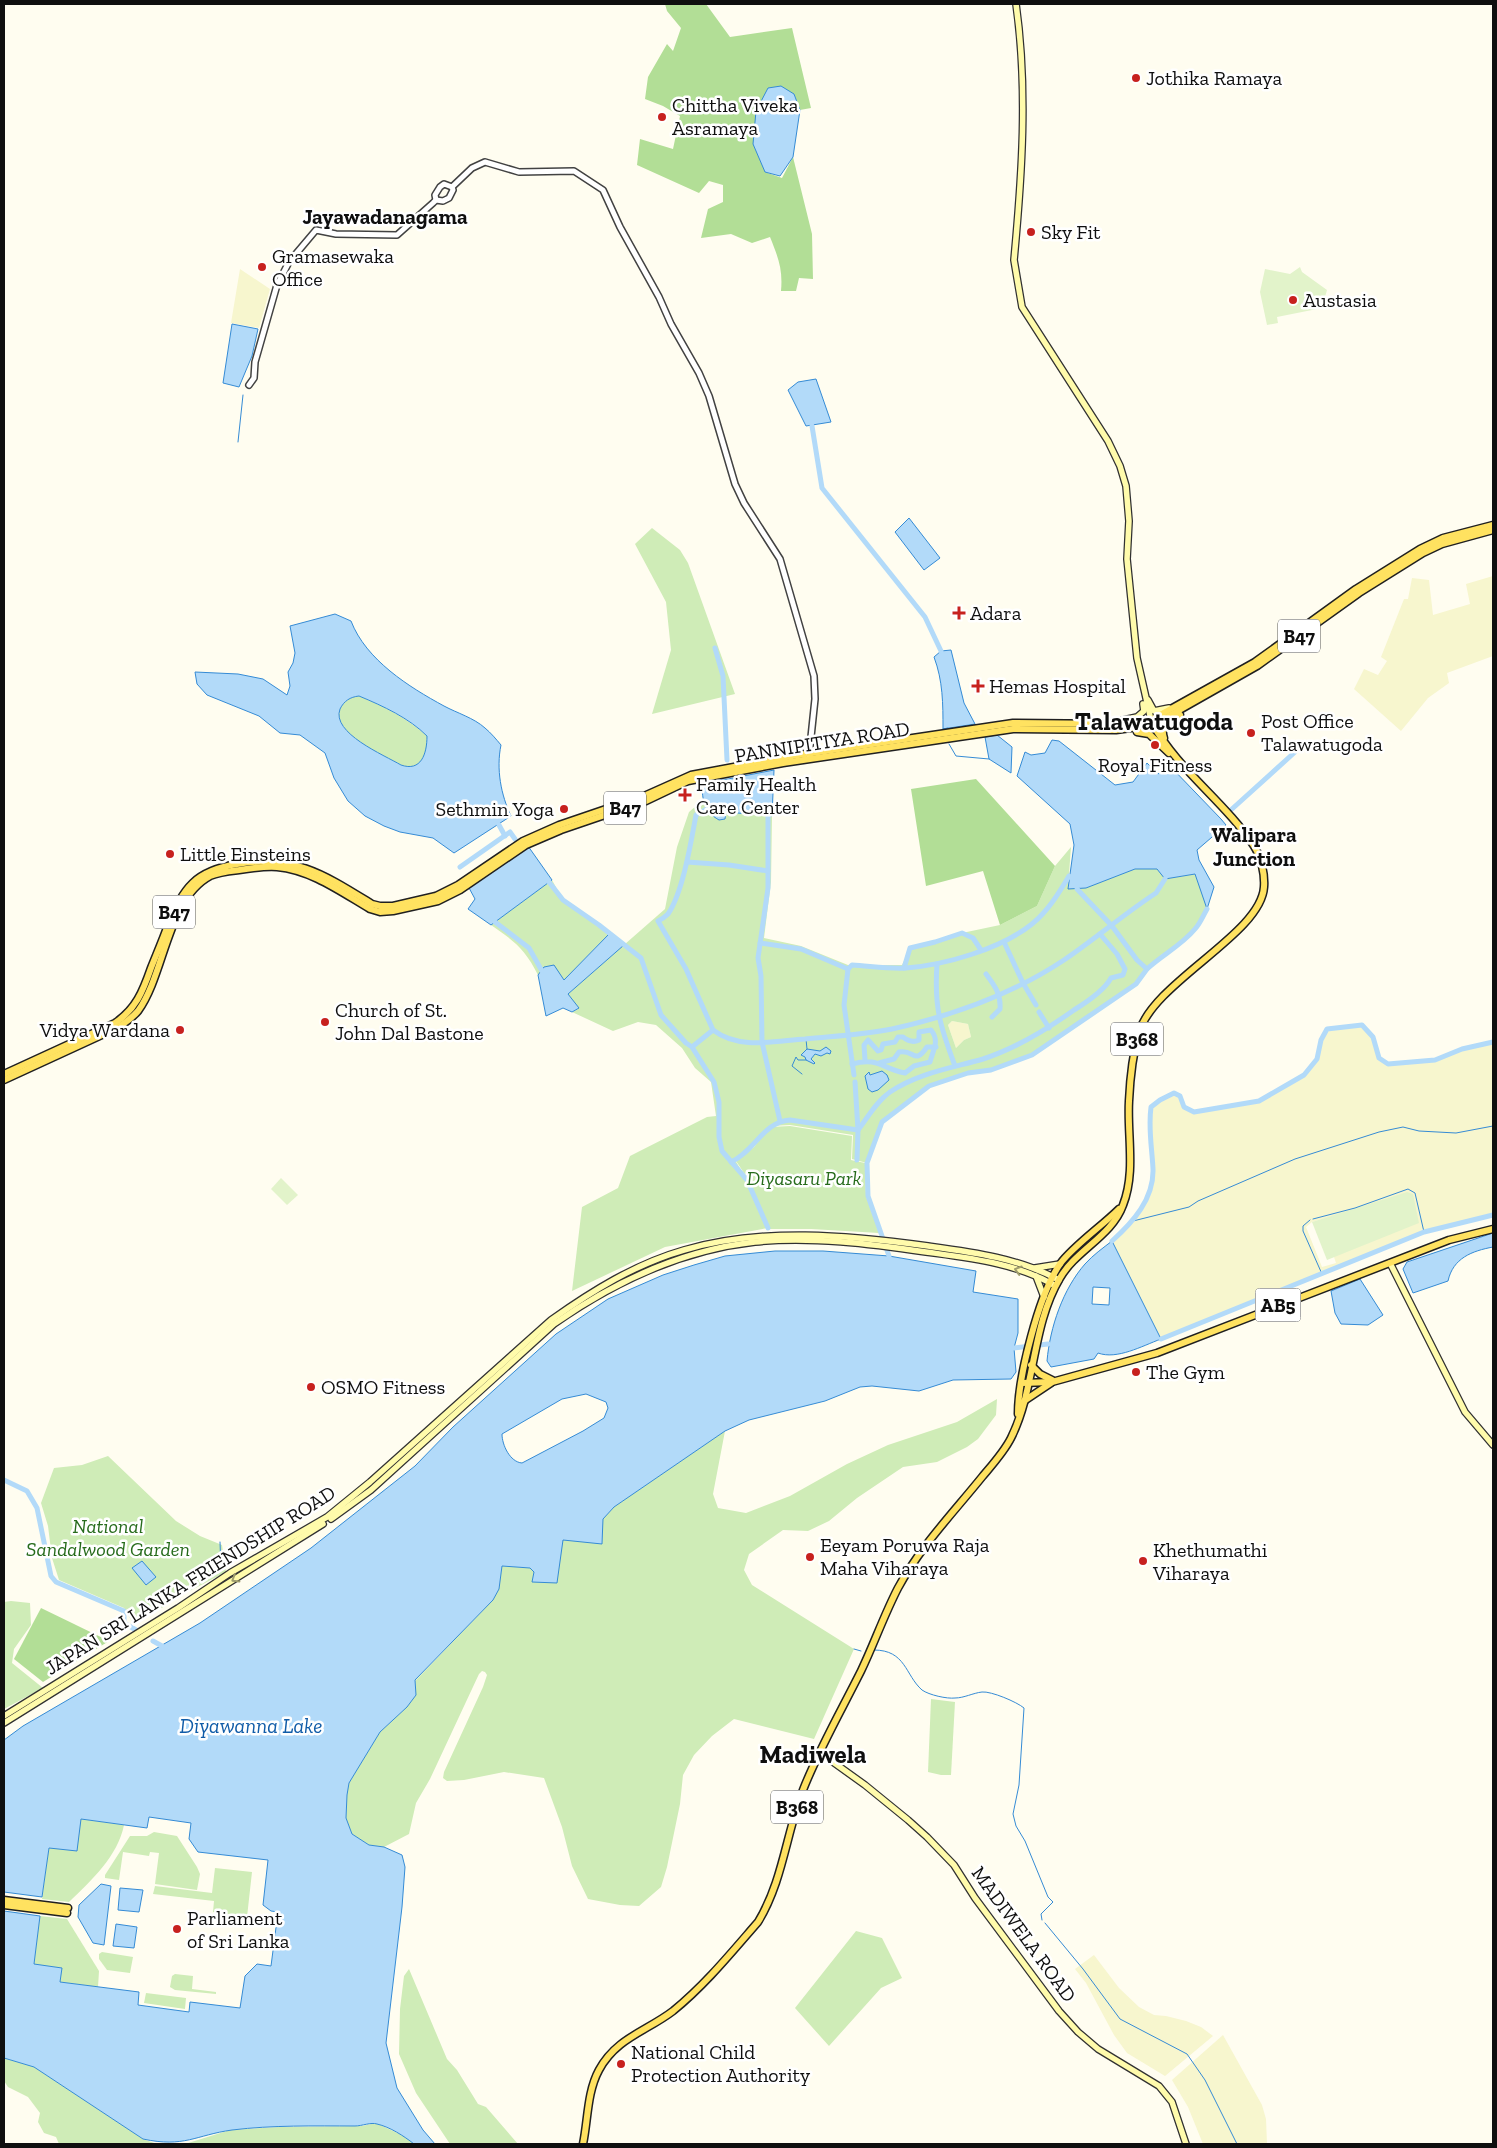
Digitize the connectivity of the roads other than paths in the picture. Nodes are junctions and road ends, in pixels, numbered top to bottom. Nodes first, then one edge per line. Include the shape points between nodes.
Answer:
1 (1016, 4) edge
2 (452, 187) junction
3 (436, 200) junction
4 (250, 385) dead end
5 (1493, 525) edge
6 (1493, 530) edge
7 (1142, 687) junction
8 (1190, 705) junction
9 (1179, 706) junction
10 (1152, 722) junction
11 (1107, 724) junction
12 (1121, 730) junction
13 (809, 756) junction
14 (1178, 760) junction
15 (4, 1074) edge
16 (4, 1080) edge
17 (1123, 1205) junction
18 (1493, 1229) edge
19 (875, 1243) junction
20 (892, 1245) junction
21 (1390, 1263) junction
22 (1060, 1264) junction
23 (1035, 1268) junction
24 (1036, 1276) junction
25 (1054, 1281) junction
26 (1044, 1297) junction
27 (1037, 1328) junction
28 (1031, 1353) junction
29 (1032, 1365) junction
30 (1026, 1381) junction
31 (1052, 1381) junction
32 (1024, 1401) junction
33 (1018, 1419) junction
34 (1493, 1445) edge
35 (4, 1716) edge
36 (4, 1723) edge
37 (819, 1752) junction
38 (4, 1900) edge
39 (4, 1905) edge
40 (583, 2144) edge
41 (1186, 2144) edge

1 - 7 main road via 1023,97 1022,180 1014,260 1016,281 1022,307 1031,324 1099,426 1120,466 1126,486 1129,522 1127,559
2 - 3 street via 450,198 443,202
2 - 3 street via 444,184 440,187
2 - 13 street via 472,168 485,162 519,172 574,171 603,190 671,324 700,373 735,484 780,559 814,676
3 - 4 street via 397,236 336,234 316,230 288,262 277,285
5 - 9 main road, PANNIPITIYA ROAD / B47 via 1443,538 1420,549 1356,588 1255,662
6 - 8 main road, PANNIPITIYA ROAD / B47 via 1442,544 1423,553 1359,593 1257,666
7 - 9 main road via 1154,711
7 - 10 main road
7 - 11 main road via 1142,714
8 - 10 main road, PANNIPITIYA ROAD / B47
8 - 14 main road via 1162,729
9 - 10 main road, PANNIPITIYA ROAD / B47
10 - 11 main road, PANNIPITIYA ROAD / B47
10 - 12 main road, PANNIPITIYA ROAD / B47
10 - 14 main road, B368
11 - 13 main road, PANNIPITIYA ROAD / B47 via 1013,723
12 - 13 main road, PANNIPITIYA ROAD / B47 via 1013,729
12 - 14 main road via 1149,734
13 - 15 main road, PANNIPITIYA ROAD / B47 via 691,775 523,841 436,896 393,906 372,904 317,872 278,861 247,862 209,871 184,892 144,987 125,1017
13 - 16 main road, PANNIPITIYA ROAD / B47 via 688,781 646,801 526,845 460,890 438,901 393,911 370,909 303,872 278,867 211,876 183,903 149,989 132,1017 118,1028
14 - 17 main road, B368 via 1256,848 1264,889 1262,900 1250,918 1168,993 1142,1025 1129,1101 1130,1169
17 - 22 main road, B368
17 - 25 main road, B368 via 1112,1224
18 - 21 main road, AB5 via 1449,1240
19 - 20 main road, JAPAN SRI LANKA FRIENDSHIP ROAD
19 - 35 main road, JAPAN SRI LANKA FRIENDSHIP ROAD via 788,1235 758,1236 684,1250 621,1276 551,1320 412,1446 327,1517 230,1573
19 -> 36 main road, JAPAN SRI LANKA FRIENDSHIP ROAD via 756,1242 684,1256 638,1275 583,1304 547,1331 371,1490 290,1545
20 - 23 main road, JAPAN SRI LANKA FRIENDSHIP ROAD via 982,1254
24 -> 20 main road, JAPAN SRI LANKA FRIENDSHIP ROAD via 979,1260
21 - 31 main road, AB5 via 1157,1353
21 - 34 main road via 1465,1412
22 - 23 main road
22 - 25 main road, B368
23 - 25 main road, JAPAN SRI LANKA FRIENDSHIP ROAD
24 - 25 main road, JAPAN SRI LANKA FRIENDSHIP ROAD
24 - 26 main road
25 - 26 main road, B368
25 - 27 main road, B368
26 - 27 main road, B368
27 - 28 main road, B368
28 - 29 main road, B368
28 - 30 main road, B368
29 - 30 main road, B368
29 - 31 main road
30 - 31 main road, AB5
30 - 32 main road, B368
30 - 33 main road, B368
31 - 32 main road
32 - 33 main road, B368
33 - 37 main road, B368 via 1000,1455 910,1566
37 - 40 main road, B368 via 798,1804 775,1888 764,1912 703,1984 669,2014 627,2038 608,2056 593,2084
37 - 41 main road, MADIWELA ROAD via 914,1826 954,1865 1014,1954 1072,2025 1098,2049 1159,2086 1172,2102
38 - 39 main road via 68,1910

